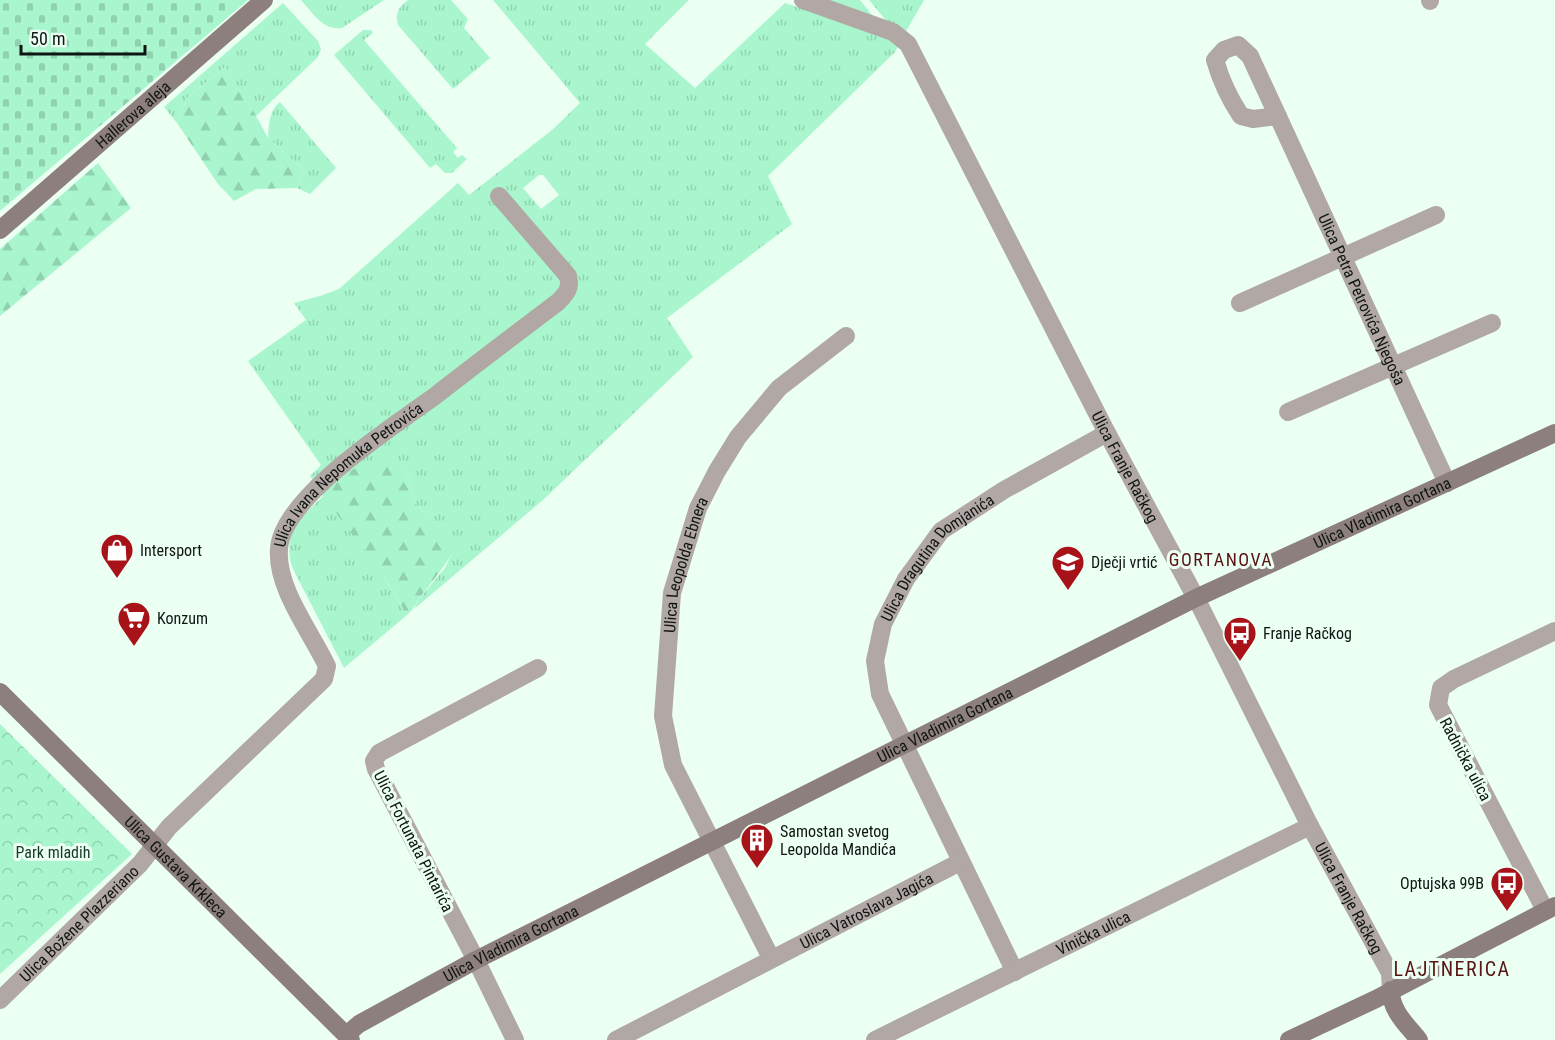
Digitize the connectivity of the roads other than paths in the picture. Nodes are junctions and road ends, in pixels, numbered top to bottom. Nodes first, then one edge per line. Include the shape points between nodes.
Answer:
1 (264, 0) edge
2 (803, 0) edge
3 (1278, 116) dead end
4 (499, 196) dead end
5 (1436, 215) dead end
6 (0, 230) edge
7 (1342, 256) junction
8 (1240, 303) dead end
9 (1492, 323) dead end
10 (846, 336) dead end
11 (1393, 366) junction
12 (1288, 412) dead end
13 (1555, 433) edge
14 (1107, 434) junction
15 (1447, 483) junction
16 (1196, 598) junction
17 (1555, 631) edge
18 (538, 668) dead end
19 (0, 692) edge
20 (904, 743) junction
21 (1310, 826) junction
22 (711, 842) junction
23 (155, 844) junction
24 (960, 862) junction
25 (1550, 908) edge
26 (771, 958) junction
27 (476, 960) junction
28 (1015, 972) junction
29 (1391, 990) junction
30 (0, 1000) edge
31 (346, 1038) edge
32 (515, 1040) edge
33 (616, 1040) edge
34 (875, 1040) edge
35 (1289, 1040) edge
36 (1419, 1040) edge

1 - 6 street, Hallerova aleja
2 - 14 street, Ulica Franje Račkog via 893,32 908,44
3 - 7 street, Ulica Petra Petrovića Njegoša
4 - 23 street, Ulica Ivana Nepomuka Petrovića via 568,276 567,293 335,471 291,517 280,539 279,564 289,593 327,666 324,680
5 - 7 street
7 - 8 street
7 - 11 street, Ulica Petra Petrovića Njegoša
9 - 11 street
10 - 22 street, Ulica Leopolda Ebnera via 779,388 738,437 698,508 672,593 663,716 673,765
11 - 12 street
11 - 15 street, Ulica Petra Petrovića Njegoša
13 - 15 street, Ulica Vladimira Gortana
14 - 16 street, Ulica Franje Račkog
14 - 20 street, Ulica Dragutina Domjanića via 1004,490 941,531 906,579 883,624 875,661 880,694
15 - 16 street, Ulica Vladimira Gortana
16 - 20 street, Ulica Vladimira Gortana
16 - 21 street, Ulica Franje Račkog
17 - 25 street, Radnička ulica via 1454,679 1441,688 1438,705
18 - 27 street, Ulica Fortunata Pintarića via 379,753 374,761
19 - 23 street, Ulica Gustava Krkleca
20 - 22 street, Ulica Vladimira Gortana
20 - 24 street
21 - 28 street, Vinička ulica
21 - 29 street, Ulica Franje Račkog via 1390,973
22 - 26 street
22 - 27 street, Ulica Vladimira Gortana
23 - 30 street, Ulica Božene Plazzeriano via 140,864
23 - 31 street, Ulica Gustava Krkleca
24 - 26 street, Ulica Vatroslava Jagića
24 - 28 street
25 - 29 street
26 - 33 street, Ulica Vatroslava Jagića
27 - 31 street, Ulica Vladimira Gortana via 360,1024
27 - 32 street
28 - 34 street, Vinička ulica
29 - 35 street
29 - 36 street via 1396,1012

